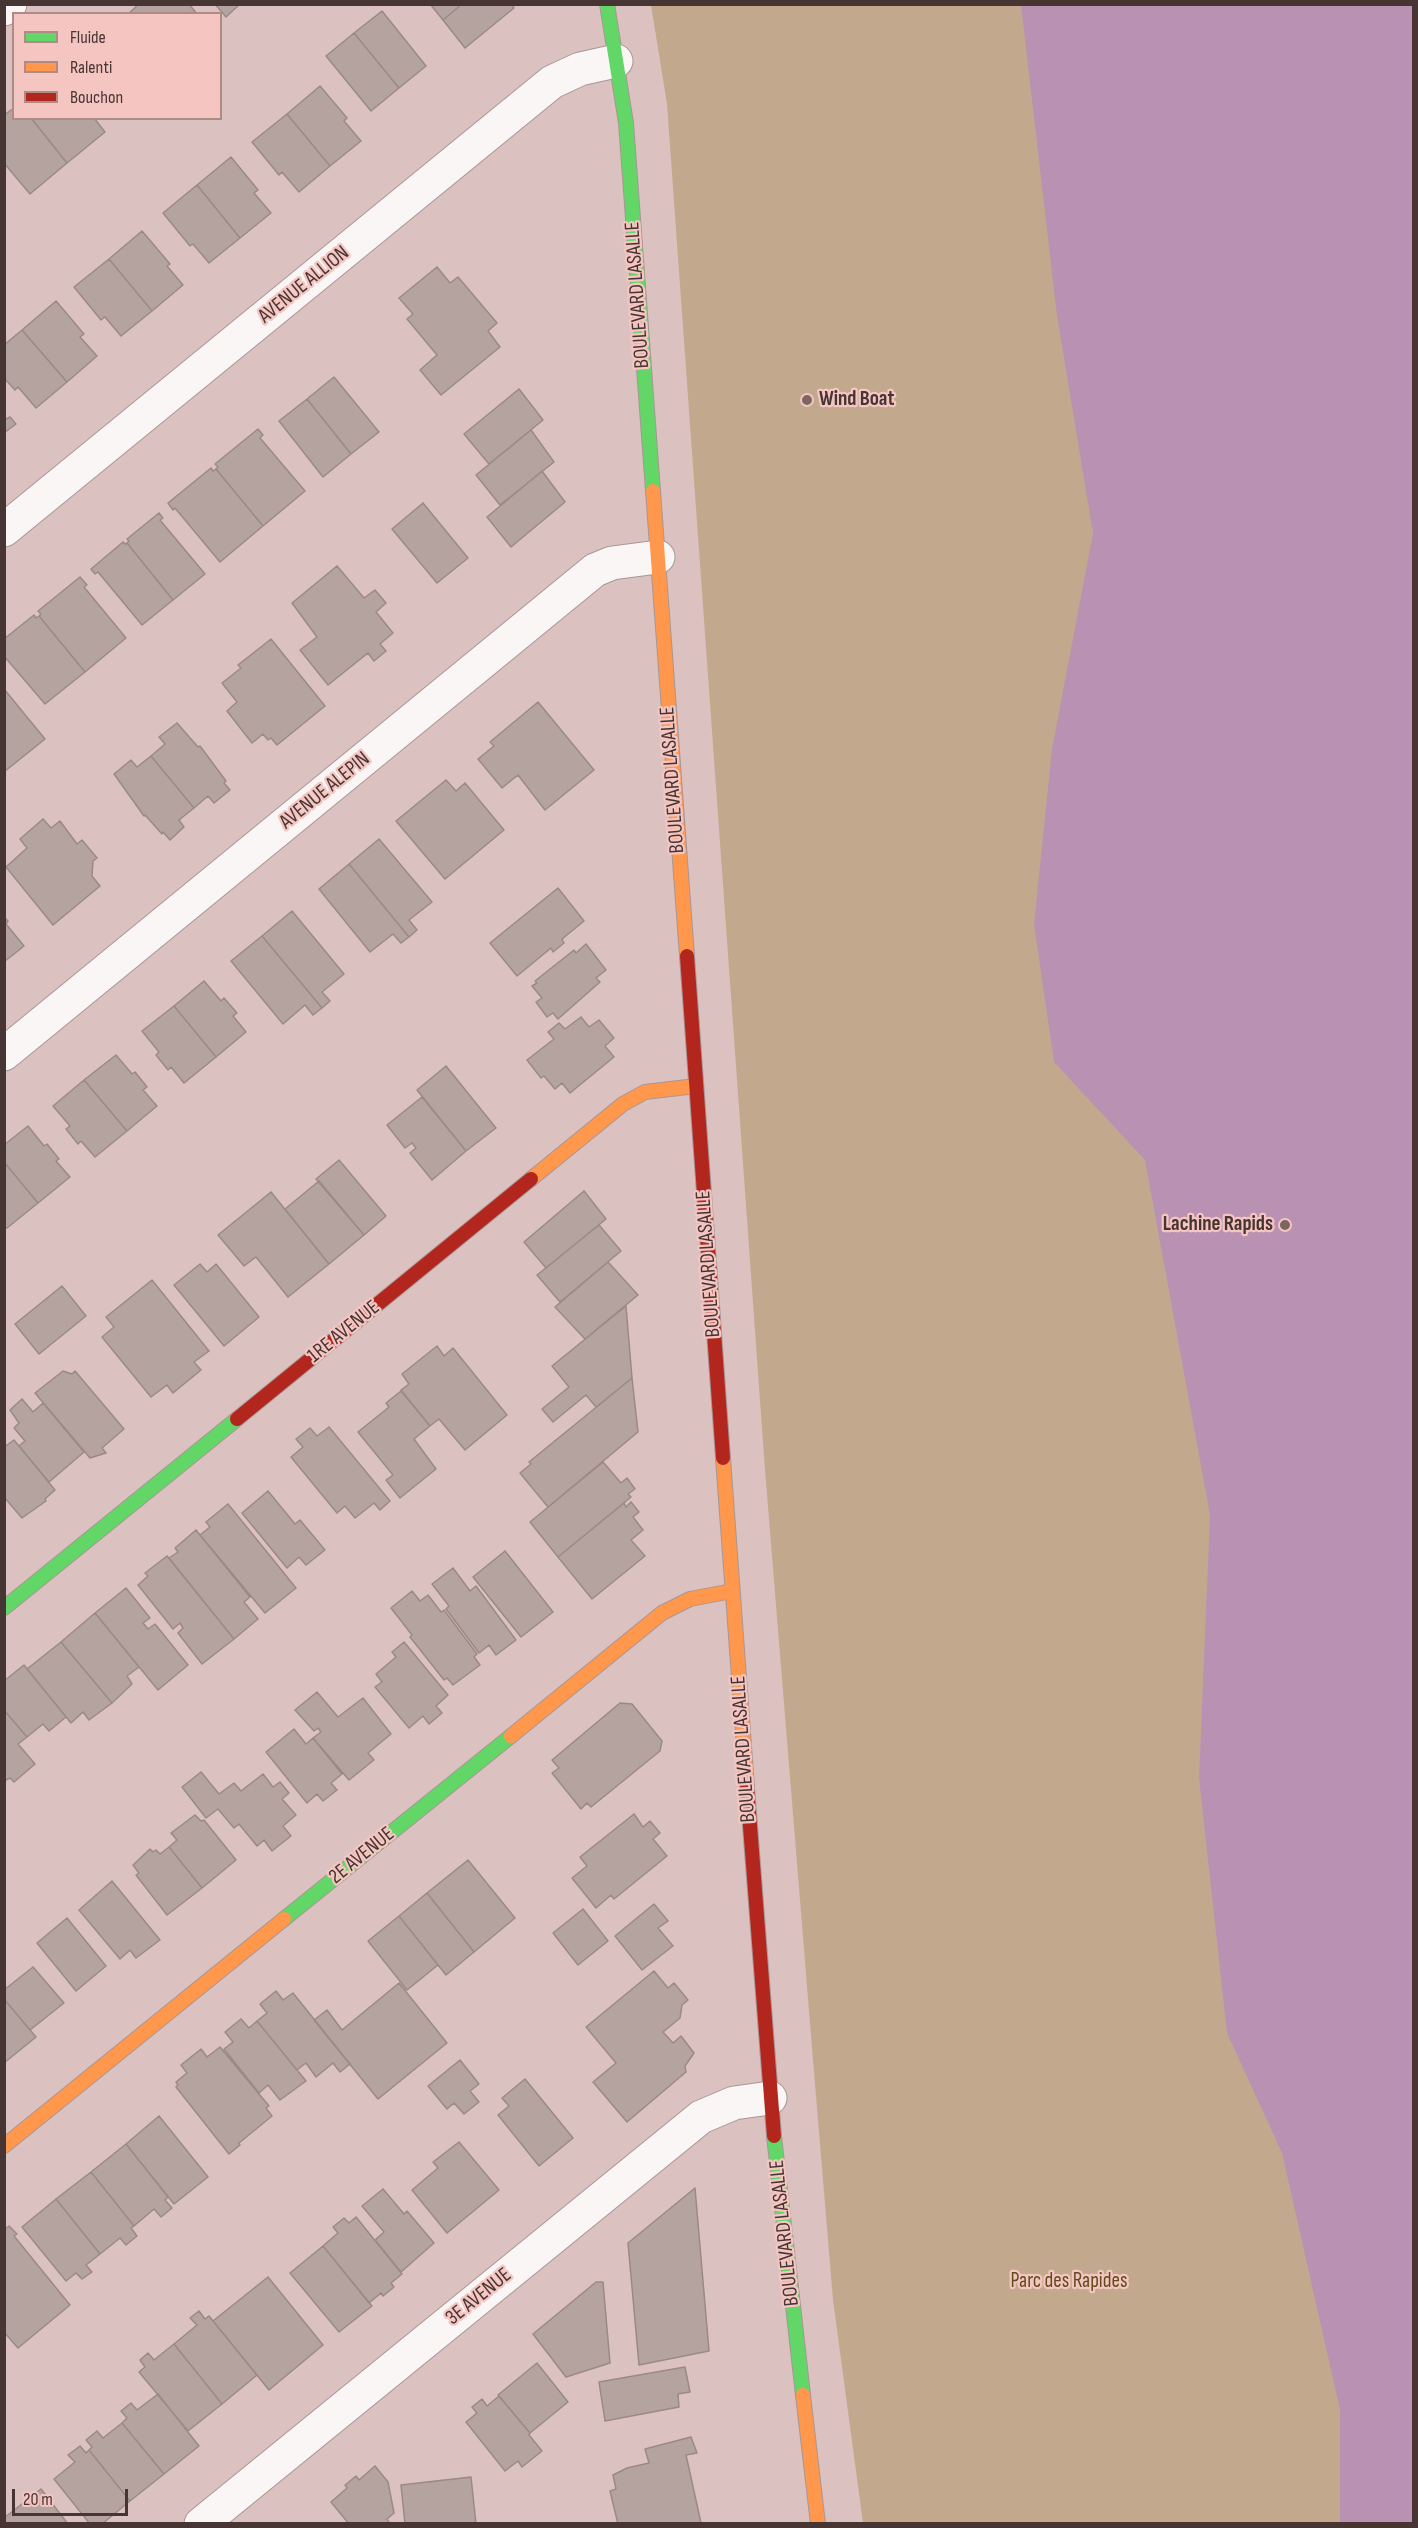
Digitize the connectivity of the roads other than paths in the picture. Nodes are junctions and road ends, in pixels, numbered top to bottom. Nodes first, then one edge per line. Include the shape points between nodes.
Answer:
1 (10, 4) edge
2 (607, 4) edge
3 (4, 9) edge
4 (616, 61) junction
5 (4, 530) edge
6 (658, 557) junction
7 (4, 1054) edge
8 (696, 1086) junction
9 (732, 1591) junction
10 (4, 1608) edge
11 (770, 2098) junction
12 (4, 2146) edge
13 (201, 2523) edge
14 (818, 2523) edge

1 - 3 street
2 - 4 main road, BOULEVARD LASALLE
4 - 5 street, AVENUE ALLION via 580,69 552,82
4 - 6 main road, BOULEVARD LASALLE via 626,123
6 - 7 street, AVENUE ALEPIN via 612,563 595,570
6 - 8 main road, BOULEVARD LASALLE
8 - 9 main road, BOULEVARD LASALLE
8 - 10 main road, 1RE AVENUE via 645,1092 623,1104
9 - 11 main road, BOULEVARD LASALLE
9 - 12 main road, 2E AVENUE via 690,1599 663,1613
11 - 13 street, 3E AVENUE via 734,2103 701,2117
11 - 14 main road, BOULEVARD LASALLE

